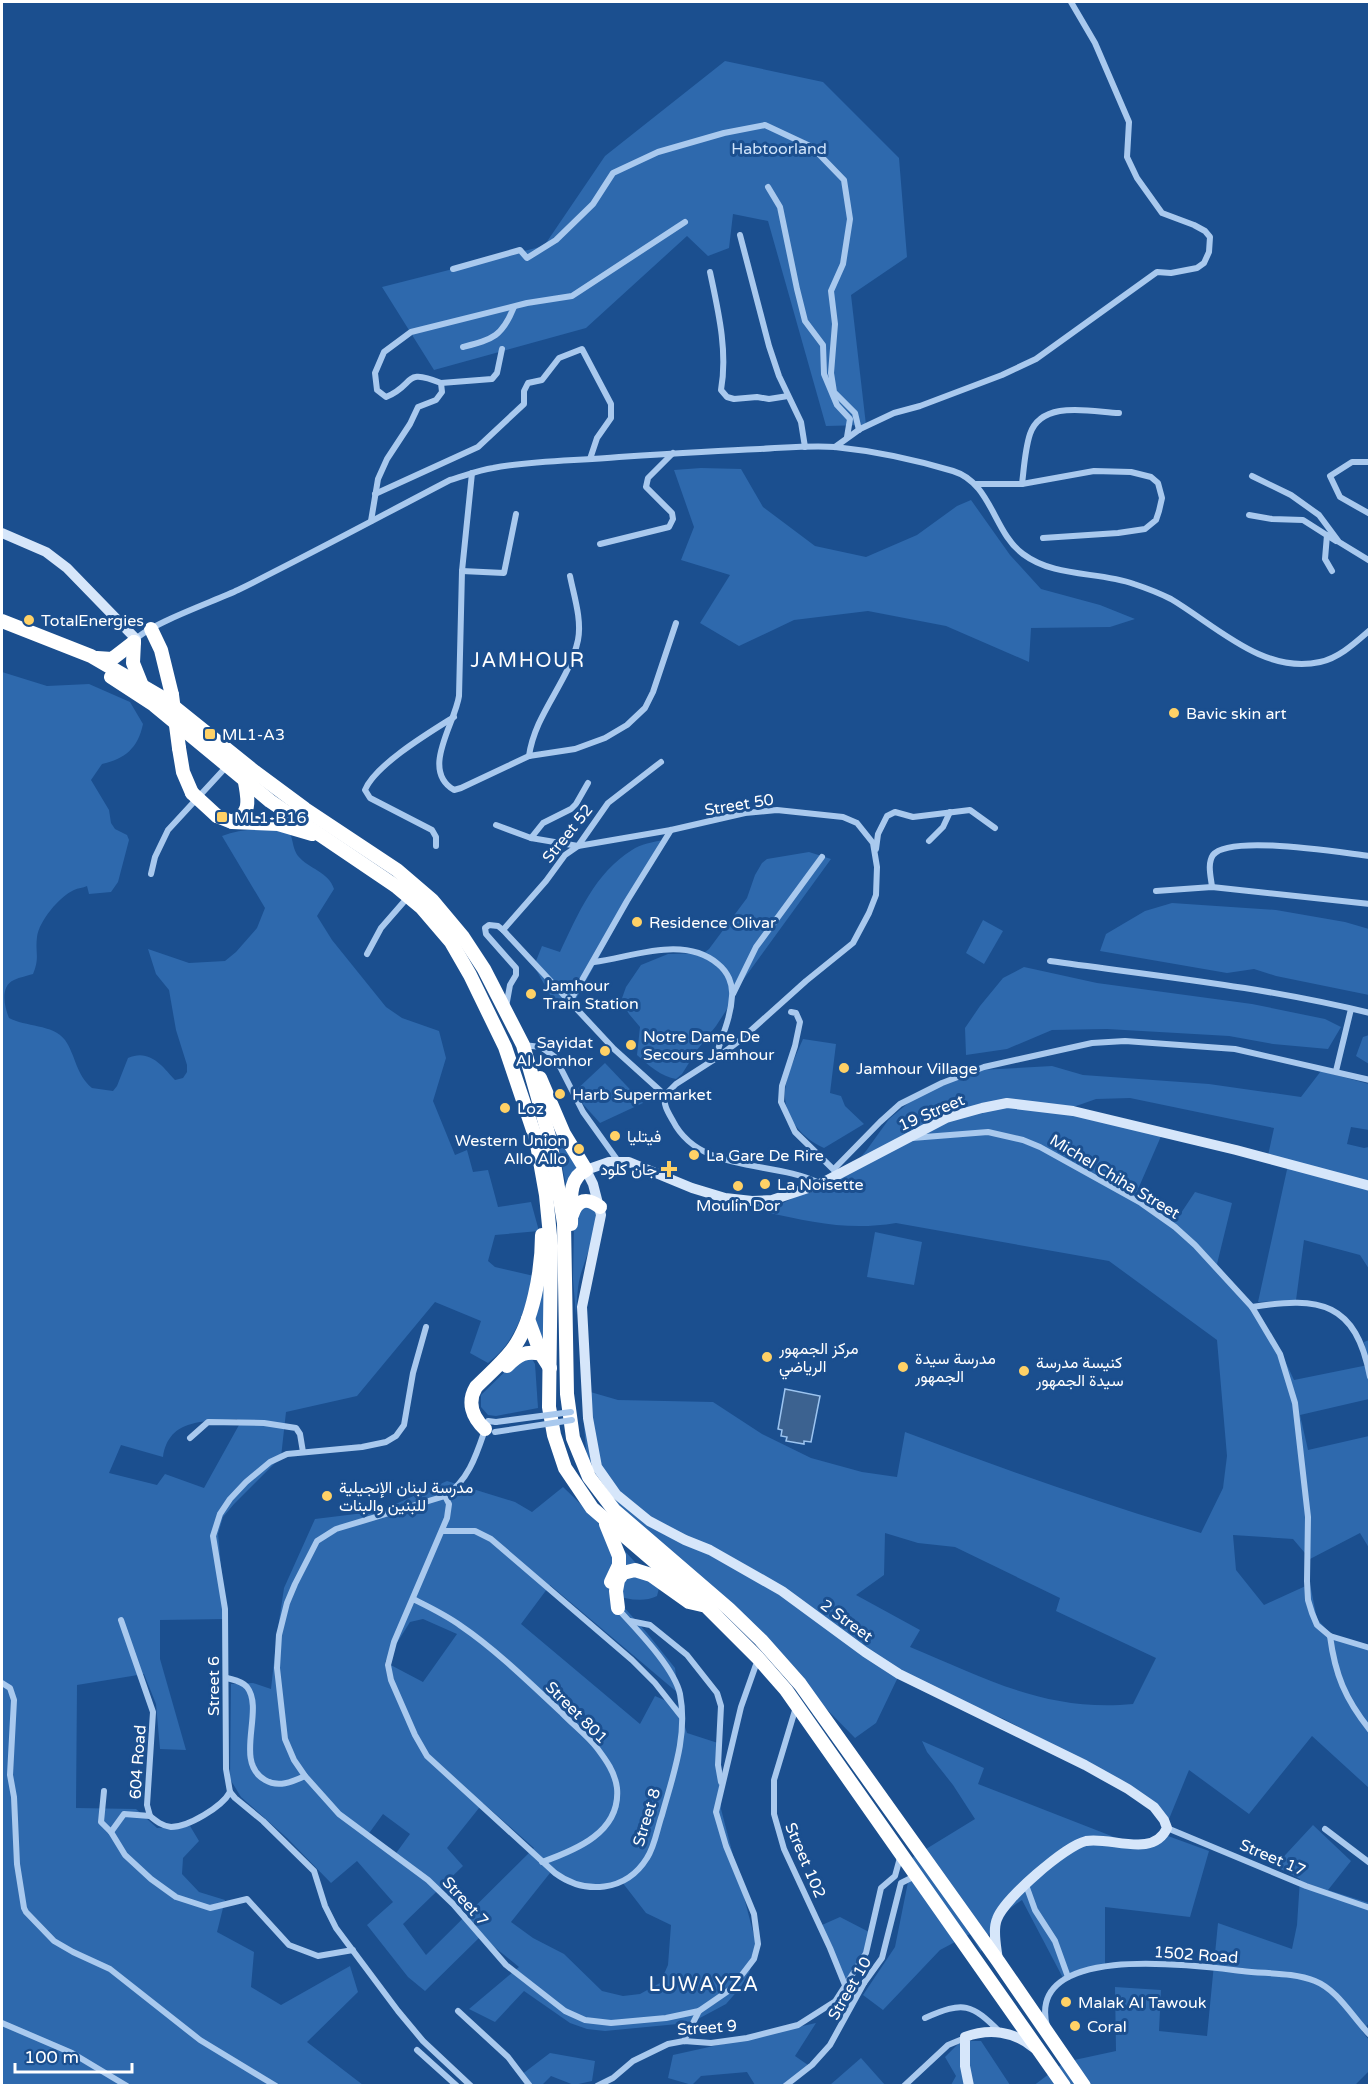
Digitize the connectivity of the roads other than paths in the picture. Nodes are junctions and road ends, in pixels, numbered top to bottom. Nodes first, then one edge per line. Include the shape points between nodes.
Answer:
1 (1071, 2) edge
2 (768, 187) dead end
3 (685, 222) dead end
4 (740, 235) dead end
5 (453, 269) dead end
6 (710, 272) dead end
7 (514, 307) junction
8 (463, 347) dead end
9 (502, 349) dead end
10 (441, 383) junction
11 (788, 396) junction
12 (1119, 413) dead end
13 (859, 430) junction
14 (847, 437) junction
15 (805, 447) junction
16 (835, 447) junction
17 (674, 453) junction
18 (590, 459) junction
19 (1370, 462) edge
20 (472, 473) junction
21 (1252, 476) dead end
22 (976, 484) junction
23 (1022, 484) junction
24 (375, 494) junction
25 (516, 514) dead end
26 (1370, 514) edge
27 (1249, 515) dead end
28 (371, 521) junction
29 (2, 533) edge
30 (1328, 535) junction
31 (1043, 538) dead end
32 (600, 543) dead end
33 (1339, 543) junction
34 (1370, 561) edge
35 (462, 571) junction
36 (1332, 571) dead end
37 (570, 576) dead end
38 (2, 621) edge
39 (676, 623) dead end
40 (151, 629) junction
41 (2, 630) edge
42 (1370, 630) edge
43 (135, 641) junction
44 (91, 656) junction
45 (141, 684) junction
46 (454, 717) junction
47 (529, 756) junction
48 (661, 762) dead end
49 (227, 766) junction
50 (245, 782) junction
51 (588, 783) dead end
52 (950, 813) junction
53 (232, 822) junction
54 (496, 825) dead end
55 (995, 828) dead end
56 (671, 830) junction
57 (322, 836) junction
58 (531, 838) junction
59 (929, 842) dead end
60 (436, 846) dead end
61 (578, 846) junction
62 (876, 852) junction
63 (1370, 856) edge
64 (822, 857) dead end
65 (152, 874) dead end
66 (1212, 887) junction
67 (1156, 891) dead end
68 (409, 897) junction
69 (1370, 904) edge
70 (503, 930) junction
71 (367, 954) dead end
72 (1050, 961) dead end
73 (594, 962) junction
74 (500, 982) junction
75 (732, 995) junction
76 (569, 1003) junction
77 (506, 1009) junction
78 (1351, 1009) junction
79 (791, 1012) dead end
80 (1370, 1013) edge
81 (526, 1052) junction
82 (715, 1059) junction
83 (1335, 1071) junction
84 (1370, 1080) edge
85 (665, 1095) junction
86 (906, 1138) junction
87 (618, 1161) junction
88 (541, 1164) junction
89 (586, 1170) junction
90 (837, 1172) junction
91 (820, 1184) junction
92 (1370, 1186) edge
93 (600, 1207) junction
94 (571, 1217) junction
95 (566, 1272) junction
96 (1252, 1307) junction
97 (528, 1319) junction
98 (426, 1327) dead end
99 (541, 1354) junction
100 (550, 1368) junction
101 (1370, 1377) edge
102 (588, 1414) junction
103 (491, 1426) junction
104 (190, 1438) dead end
105 (303, 1452) junction
106 (446, 1496) junction
107 (604, 1520) junction
108 (442, 1531) junction
109 (413, 1599) junction
110 (706, 1606) junction
111 (618, 1608) junction
112 (121, 1620) dead end
113 (629, 1621) junction
114 (1330, 1636) junction
115 (1370, 1648) edge
116 (758, 1658) junction
117 (226, 1678) junction
118 (2, 1683) edge
119 (797, 1705) junction
120 (682, 1718) junction
121 (1370, 1730) edge
122 (305, 1776) junction
123 (722, 1785) junction
124 (104, 1791) dead end
125 (231, 1792) junction
126 (150, 1816) junction
127 (1167, 1828) junction
128 (1325, 1828) dead end
129 (111, 1832) junction
130 (901, 1854) junction
131 (542, 1862) junction
132 (1370, 1863) edge
133 (916, 1875) junction
134 (1026, 1885) junction
135 (1370, 1908) edge
136 (996, 1923) junction
137 (977, 1931) junction
138 (353, 1950) junction
139 (998, 1961) junction
140 (1068, 1977) junction
141 (864, 1983) junction
142 (845, 1985) junction
143 (836, 2000) junction
144 (458, 2011) dead end
145 (699, 2011) junction
146 (925, 2018) dead end
147 (2, 2023) edge
148 (1002, 2033) junction
149 (1370, 2035) edge
150 (965, 2037) junction
151 (1050, 2038) junction
152 (684, 2041) junction
153 (417, 2050) dead end
154 (1045, 2058) junction
155 (127, 2085) edge
156 (276, 2085) edge
157 (457, 2085) edge
158 (471, 2085) edge
159 (530, 2085) edge
160 (597, 2085) edge
161 (784, 2085) edge
162 (904, 2085) edge
163 (969, 2085) edge
164 (1064, 2085) edge
165 (1084, 2085) edge

1 - 13 street via 1095,43 1129,122 1127,157 1137,178 1162,213 1205,231 1210,237 1204,263 1197,268 1158,272 1036,359
2 - 14 street via 780,207 805,321 823,345 824,374 837,405 850,419
3 - 7 street via 572,296
4 - 11 street via 769,346
5 - 13 street via 519,250 527,258 556,240 593,204 613,173 658,152 765,125 812,147 844,180 850,219 843,264 831,291 835,324 831,373 834,392 855,413
6 - 11 street via 723,348 721,390 727,398 734,399
7 - 8 street via 508,323 492,339
7 - 10 street via 411,332 384,352 375,373 377,390 386,397 414,376
9 - 10 street via 492,379
10 - 24 street via 442,392 436,400 418,406 391,452
11 - 15 street via 801,422
12 - 23 street via 1049,413 1031,430
13 - 14 street
14 - 16 street
15 - 16 street
15 - 17 street
16 - 22 street via 898,457 955,472
17 - 18 street
17 - 32 street via 646,483 672,513 674,519 669,527
18 - 20 street
18 - 24 street via 597,438 611,418 611,404 582,349 559,358 542,380 528,383 524,404 478,447
19 - 26 street via 1352,462 1330,476 1340,497
20 - 28 street via 450,480
20 - 35 street
21 - 33 street via 1292,495 1319,515
22 - 23 street
22 - 42 street via 1005,534 1025,556 1050,567 1131,582 1148,589 1262,655 1293,664 1322,662 1341,654
23 - 31 street via 1094,471 1131,472 1156,479 1161,490 1156,520 1145,529
24 - 28 street
25 - 35 street via 504,573
27 - 30 street via 1304,520
28 - 40 street via 240,589
29 - 43 street via 46,552 67,568
30 - 33 street
30 - 36 street via 1325,559
33 - 34 street
35 - 46 street via 460,681
37 - 47 street via 578,613 578,639 565,673 538,722
38 - 44 highway
39 - 47 street via 653,692 636,717 605,738 575,749
40 - 43 street
40 - 53 highway, bridge via 161,650 172,695 183,772 192,793 217,816
41 - 49 highway via 81,660 109,676 154,705
43 - 44 highway via 112,659
43 - 45 highway via 133,663
44 - 45 highway
45 - 74 highway via 305,809 420,888
46 - 47 street via 439,756 442,780 454,790
46 - 60 street via 383,767 365,790 370,798 432,830
48 - 61 street, Street 52 via 608,803
49 - 50 highway
49 - 65 street via 168,830
50 - 53 highway via 247,810
50 - 57 highway
51 - 58 street via 571,809 543,824
52 - 55 street via 970,810
52 - 59 street
52 - 62 street via 913,817 895,812 887,816 878,834
53 - 57 highway via 269,822
54 - 58 street, Street 50
56 - 61 street, Street 50
56 - 62 street, Street 50 via 756,812 821,814 856,823
56 - 73 street
57 - 68 highway
58 - 61 street, Street 50
61 - 70 street, Street 52 via 565,855
62 - 82 street via 876,895 853,943
63 - 66 street via 1284,846 1226,847 1209,864
64 - 75 street via 756,947
66 - 67 street
66 - 69 street
68 - 71 street via 381,928
68 - 88 highway via 442,931 470,975 512,1063
70 - 74 street via 492,925 485,930 515,965 516,975
70 - 76 street
72 - 78 street via 1254,989
73 - 75 street via 662,951 694,951 714,960 726,972
73 - 76 street
74 - 77 highway
74 - 77 street
75 - 82 street
76 - 85 street
77 - 81 highway
78 - 80 street
78 - 83 street
79 - 90 street via 800,1022 781,1102 795,1132
81 - 87 street via 531,1045 555,1057 583,1112
81 - 89 highway via 564,1134
81 - 95 highway via 556,1168
82 - 85 street
83 - 84 street
83 - 90 street via 1235,1049 1125,1041 1092,1043 984,1067 900,1104
85 - 91 street via 665,1107 676,1127 708,1153 801,1175
86 - 90 street, 19 Street
86 - 92 street, 19 Street via 946,1118 1007,1103 1028,1104 1236,1150
86 - 96 street, Michel Chiha Street via 988,1132 1040,1147 1141,1203 1174,1227
87 - 89 street, 19 Street
87 - 91 street, 19 Street via 645,1167 692,1188 752,1202
88 - 97 highway via 538,1184 542,1252
88 - 100 highway via 551,1246
89 - 93 street, 2 Street
89 - 94 highway via 578,1174 574,1183
90 - 91 street, 19 Street
93 - 94 highway via 582,1201
93 - 102 street, 2 Street via 601,1222 582,1307
94 - 95 highway
95 - 137 highway via 567,1394 573,1438 582,1465 596,1488 614,1509 746,1625 800,1684
96 - 101 street via 1312,1304 1334,1310 1344,1316 1357,1335
96 - 114 street, Michel Chiha Street via 1280,1354 1294,1403 1308,1517 1308,1600 1317,1625
97 - 99 highway
97 - 103 highway via 511,1351 473,1392 472,1411 477,1421
98 - 105 street, Street 6 via 404,1425 396,1436 362,1447
99 - 100 highway
99 - 103 highway via 519,1355 482,1389 478,1408
100 - 107 highway via 549,1407 560,1455 580,1493
102 - 103 street, bridge via 572,1420
102 - 103 street, bridge via 571,1412
102 - 127 street, 2 Street via 597,1467 635,1512 782,1591 899,1674 1128,1789 1154,1807
103 - 106 street, Street 7 via 466,1476
104 - 105 street via 208,1422 264,1423 296,1428
105 - 117 street, Street 6 via 287,1454 261,1469 230,1499 215,1526 213,1541 225,1609
106 - 108 street, Street 8 via 449,1504
106 - 122 street, Street 7 via 331,1531 317,1542 307,1559 281,1622 277,1668 285,1739
107 - 110 highway
107 - 111 highway via 619,1556 610,1587
108 - 109 street, Street 8
108 - 120 street via 479,1532 491,1539 632,1660
109 - 131 street, Street 8 via 394,1642 388,1672 415,1735 433,1764
109 - 131 street, Street 801 via 461,1626 544,1696 595,1745 612,1770 617,1791 615,1805 600,1833 578,1848
110 - 111 highway via 690,1602 651,1575 635,1570 626,1571 618,1580
110 - 116 highway
111 - 113 street, Street 8
112 - 126 street, 604 Road via 153,1712 147,1805
113 - 120 street, Street 8 via 677,1683
113 - 123 street via 650,1625 687,1655 717,1693 721,1706 718,1765
114 - 115 street
114 - 121 street via 1339,1680
116 - 119 highway
116 - 123 street, Street 7
117 - 122 street via 243,1683 251,1694 250,1752 257,1773 268,1782 280,1784
117 - 125 street, Street 6 via 226,1769
118 - 156 street via 10,1688 14,1700 10,1775 17,1864 26,1912 54,1941 110,1969 200,2040
119 - 130 highway
119 - 142 street, Street 102 via 774,1780 774,1815 784,1849
120 - 131 street, Street 8 via 679,1752 653,1845 638,1870 608,1887 591,1888 563,1879
122 - 145 street, Street 7 via 350,1824 428,1880 506,1965 565,2011 585,2020 611,2022
123 - 145 street, Street 7 via 716,1816 752,1908 758,1944 754,1959 740,1980
124 - 129 street via 101,1822
125 - 126 street, 604 Road via 208,1813 180,1826 165,1826
125 - 138 street via 314,1871 328,1914
126 - 129 street via 124,1814
127 - 134 street via 1161,1838 1144,1845 1102,1840 1080,1843
127 - 135 street, Street 17
128 - 132 street
129 - 138 street via 125,1855 176,1897 210,1908 247,1899 289,1945 318,1956
130 - 133 highway
130 - 142 street via 895,1876 881,1888 866,1953
133 - 141 street, Street 10 via 901,1882 885,1953
133 - 154 highway
134 - 136 street via 1004,1907
134 - 140 street via 1035,1910 1055,1941
136 - 137 street
136 - 139 street
137 - 139 highway
138 - 158 street via 408,2024
139 - 151 highway
140 - 149 street, 1502 Road via 1096,1967 1126,1964 1306,1978 1329,1989
140 - 151 street via 1047,2004 1045,2019
141 - 143 street, Street 9
141 - 161 street, Street 10 via 830,2045 812,2065
142 - 143 street
143 - 152 street, Street 9 via 798,2025 711,2043
144 - 159 street via 508,2057
145 - 152 street
146 - 148 street via 950,2008 968,2007
147 - 155 street via 72,2054
148 - 150 street via 984,2031
148 - 154 street via 1024,2040
150 - 162 street via 948,2045
150 - 163 street
151 - 165 highway
152 - 160 street, Street 9 via 668,2044 633,2061 613,2078
153 - 157 street
154 - 164 highway

